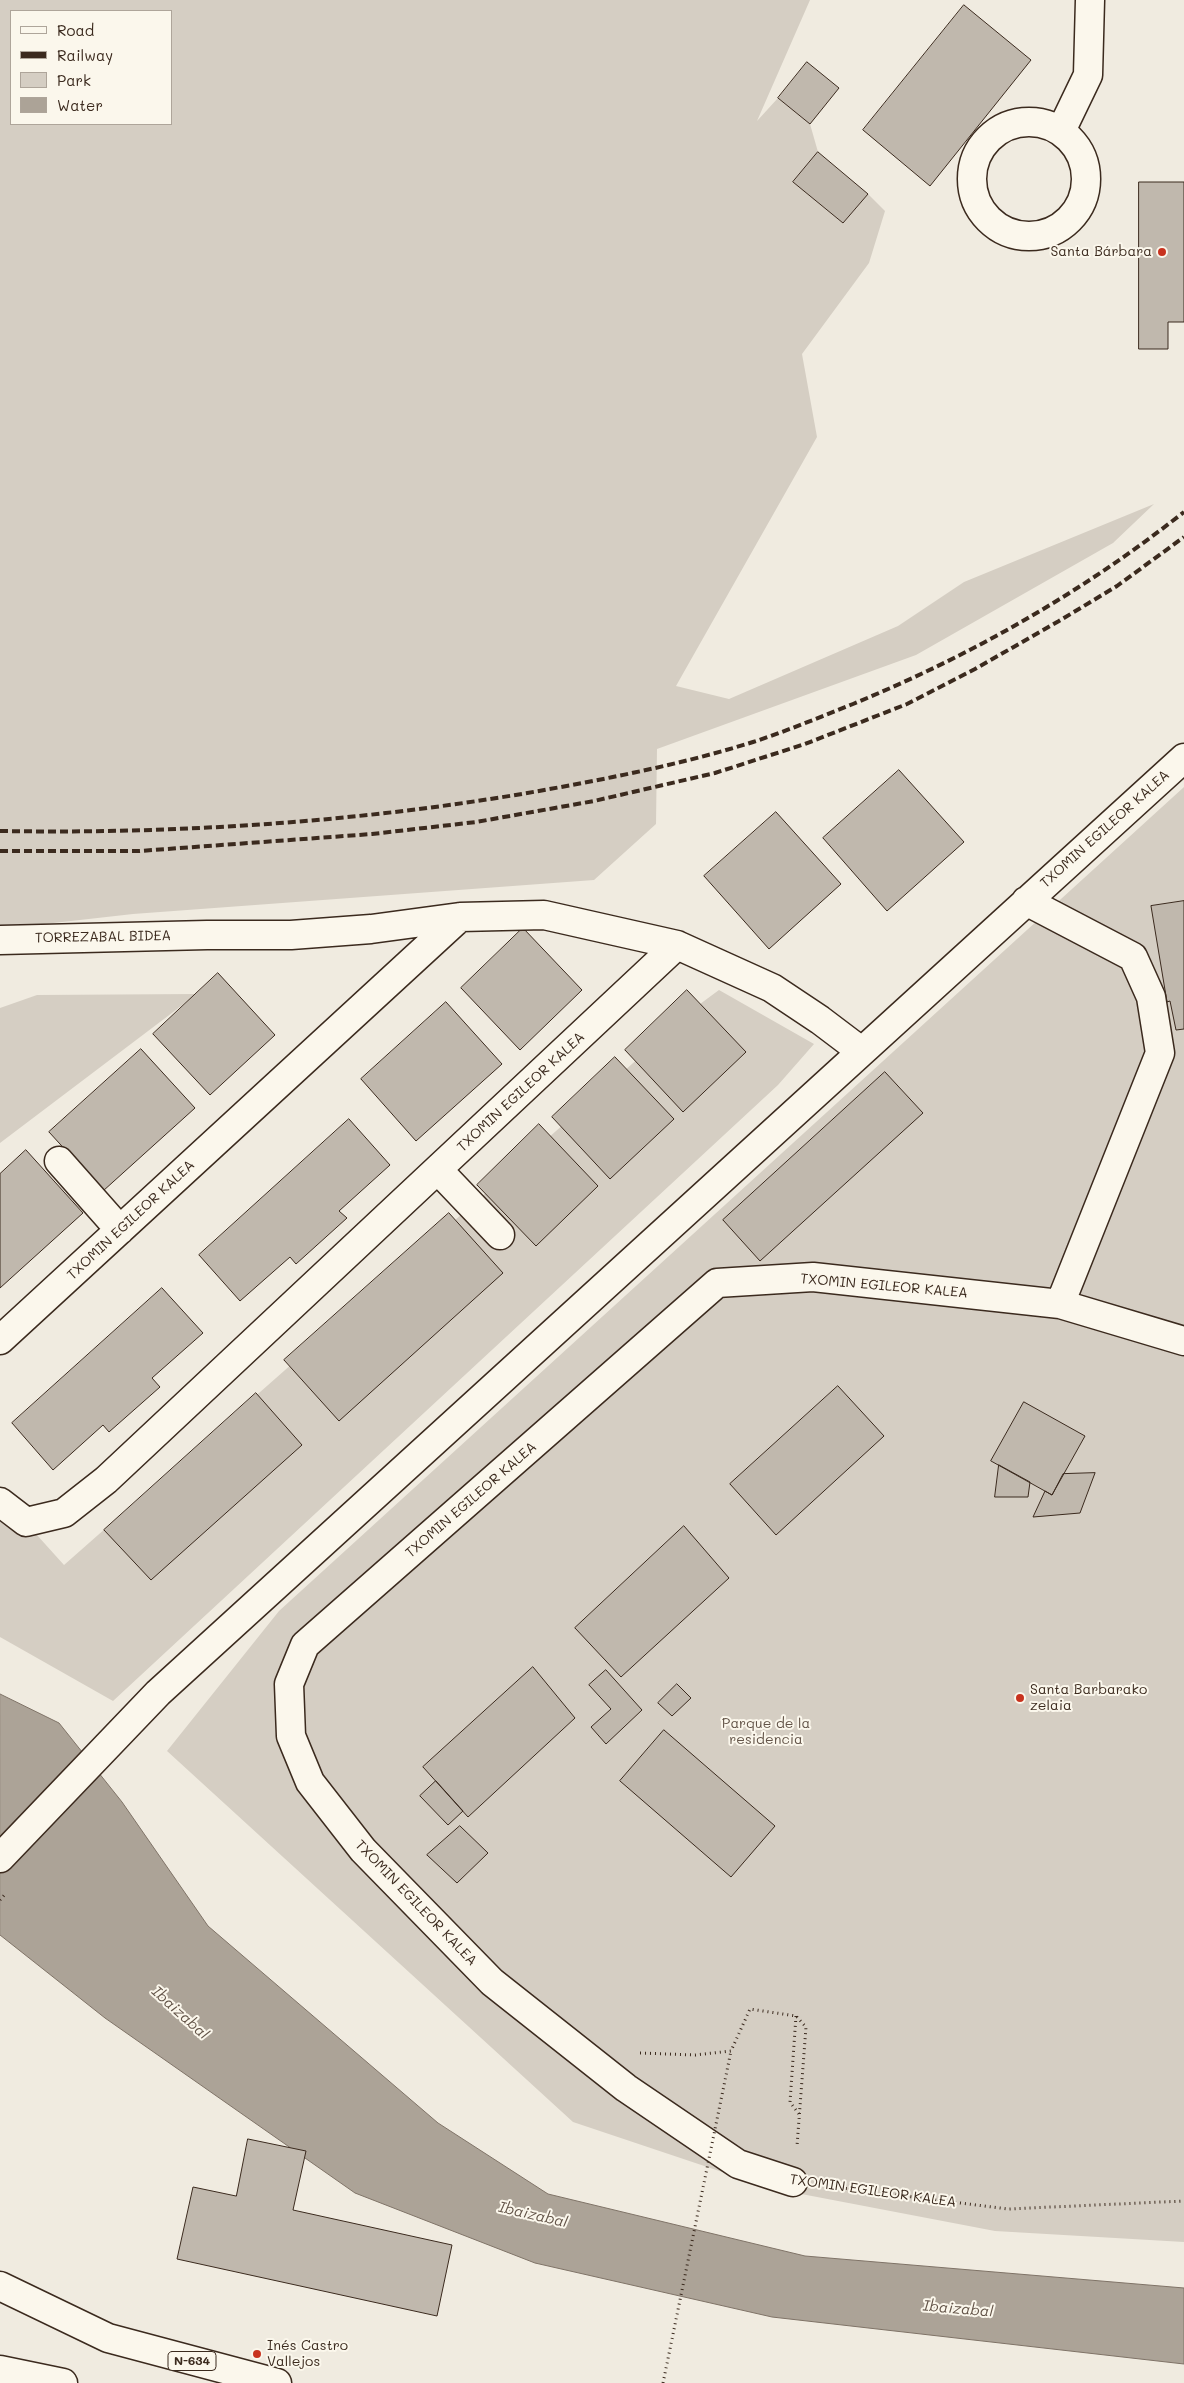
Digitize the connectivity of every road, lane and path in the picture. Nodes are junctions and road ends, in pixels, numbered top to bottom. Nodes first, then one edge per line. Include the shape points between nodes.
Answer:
1 (1090, 0) edge
2 (1061, 131) junction
3 (1184, 758) edge
4 (1026, 901) junction
5 (460, 917) junction
6 (0, 940) edge
7 (678, 946) junction
8 (861, 1051) junction
9 (59, 1161) dead end
10 (438, 1170) junction
11 (120, 1230) junction
12 (500, 1235) dead end
13 (1060, 1304) junction
14 (0, 1340) edge
15 (1184, 1341) edge
16 (0, 1502) edge
17 (0, 1858) edge
18 (796, 2016) junction
19 (632, 2052) dead end
20 (731, 2052) junction
21 (800, 2115) junction
22 (793, 2182) junction
23 (1184, 2201) edge
24 (0, 2286) edge
25 (0, 2370) edge
26 (64, 2383) edge
27 (277, 2383) edge
28 (663, 2383) edge

1 - 2 main road via 1088,75
2 - 2 main road via 1045,122 1026,121 1008,125 992,134 972,164 971,183 975,201 985,217 1017,235 1036,236 1055,230 1071,218 1082,201 1087,182 1085,162 1076,144
3 - 4 main road, TXOMIN EGILEOR KALEA
4 - 8 main road, TXOMIN EGILEOR KALEA
4 - 13 main road, TXOMIN EGILEOR KALEA via 1132,957 1151,997 1160,1053
5 - 6 main road, TORREZABAL BIDEA via 371,929 291,935
5 - 7 main road via 544,915
5 - 11 main road, TXOMIN EGILEOR KALEA
7 - 8 main road via 772,988
7 - 10 main road, TXOMIN EGILEOR KALEA
8 - 17 main road, TXOMIN EGILEOR KALEA via 510,1375 158,1693
9 - 11 main road
10 - 12 main road
10 - 16 main road, TXOMIN EGILEOR KALEA via 106,1480 64,1513 26,1522
11 - 14 main road, TXOMIN EGILEOR KALEA
13 - 15 main road, TXOMIN EGILEOR KALEA
13 - 22 main road, TXOMIN EGILEOR KALEA via 813,1277 717,1283 305,1645 289,1684 291,1736 310,1782 362,1850 492,1982 626,2088 738,2164
18 - 20 path via 750,2009
18 - 21 path via 790,2102
18 - 21 path via 806,2027
19 - 20 path via 695,2056
20 - 28 path, bridge
21 - 22 path
22 - 23 path, TXOMIN EGILEOR KALEA via 1008,2208
24 - 27 main road, N-634 via 108,2338
25 - 26 main road

